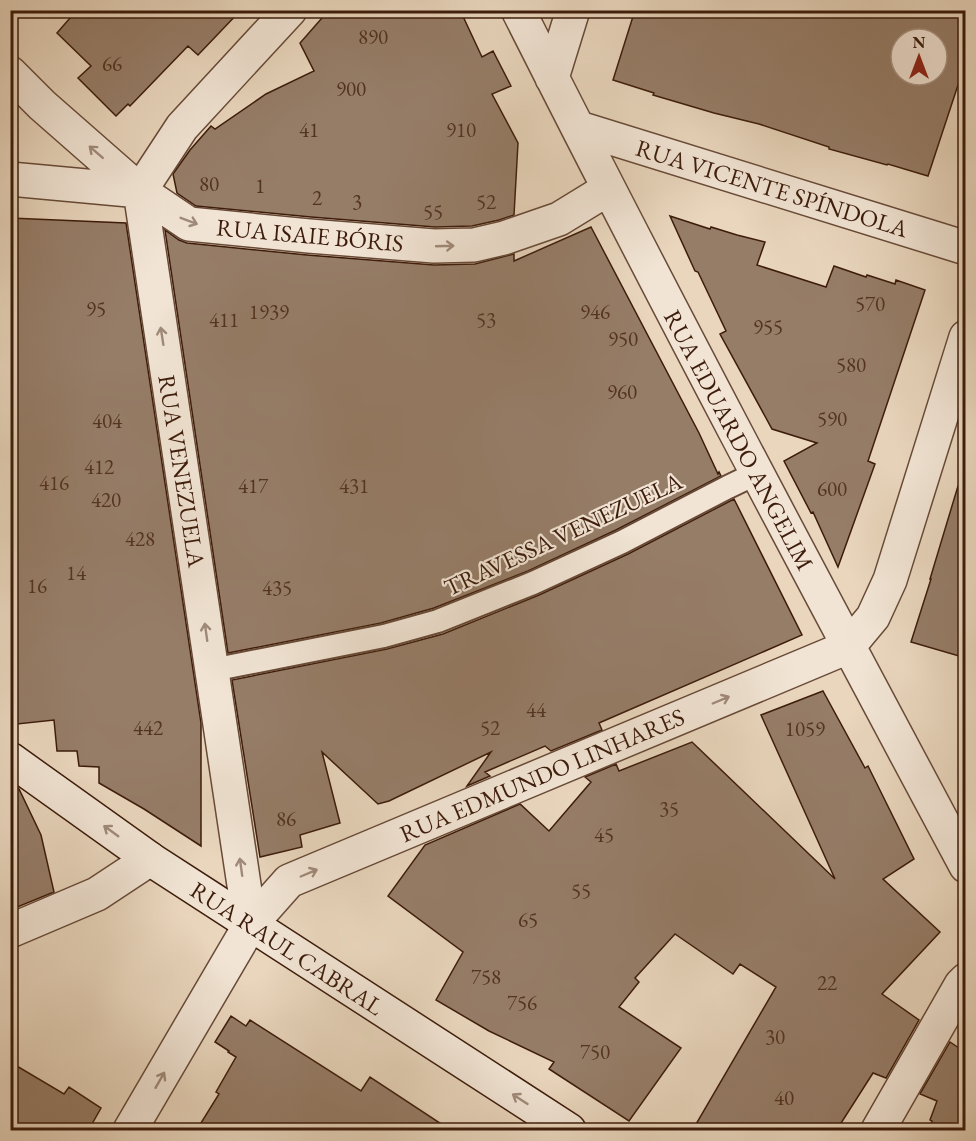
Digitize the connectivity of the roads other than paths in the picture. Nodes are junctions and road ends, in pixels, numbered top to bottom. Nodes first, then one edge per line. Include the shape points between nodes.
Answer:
1 (290, 10) edge
2 (518, 10) edge
3 (573, 10) edge
4 (10, 73) edge
5 (552, 78) junction
6 (579, 128) junction
7 (10, 179) edge
8 (608, 189) junction
9 (140, 190) junction
10 (966, 248) edge
11 (966, 337) edge
12 (757, 474) junction
13 (848, 647) junction
14 (212, 670) junction
15 (10, 759) edge
16 (150, 859) junction
17 (966, 866) edge
18 (250, 924) junction
19 (10, 931) edge
20 (966, 980) edge
21 (130, 1131) edge
22 (569, 1131) edge
23 (878, 1131) edge

1 - 9 street via 182,127
2 - 5 street, RUA EDUARDO ANGELIM
3 - 5 street
9 -> 4 street
5 - 6 street, RUA EDUARDO ANGELIM
6 - 8 street, RUA EDUARDO ANGELIM
6 - 10 street, RUA VICENTE SPÍNDOLA
7 - 9 street, RUA ISAIE BÓRIS
9 -> 8 street, RUA ISAIE BÓRIS via 189,224 434,246 474,245 504,238 559,219
8 - 12 street, RUA EDUARDO ANGELIM
14 -> 9 street, RUA VENEZUELA
11 - 13 street via 890,580 873,617
12 - 13 street, RUA EDUARDO ANGELIM
12 - 14 lane, TRAVESSA VENEZUELA via 622,542 438,621 384,636
13 - 17 street, RUA EDUARDO ANGELIM
18 -> 13 street, RUA EDMUNDO LINHARES via 289,881
18 -> 14 street, RUA VENEZUELA
16 -> 15 street, RUA RAUL CABRAL
16 - 18 street, RUA RAUL CABRAL
16 - 19 street via 97,894
21 -> 18 street, RUA EDMUNDO LINHARES
22 -> 18 street, RUA RAUL CABRAL
20 - 23 street

